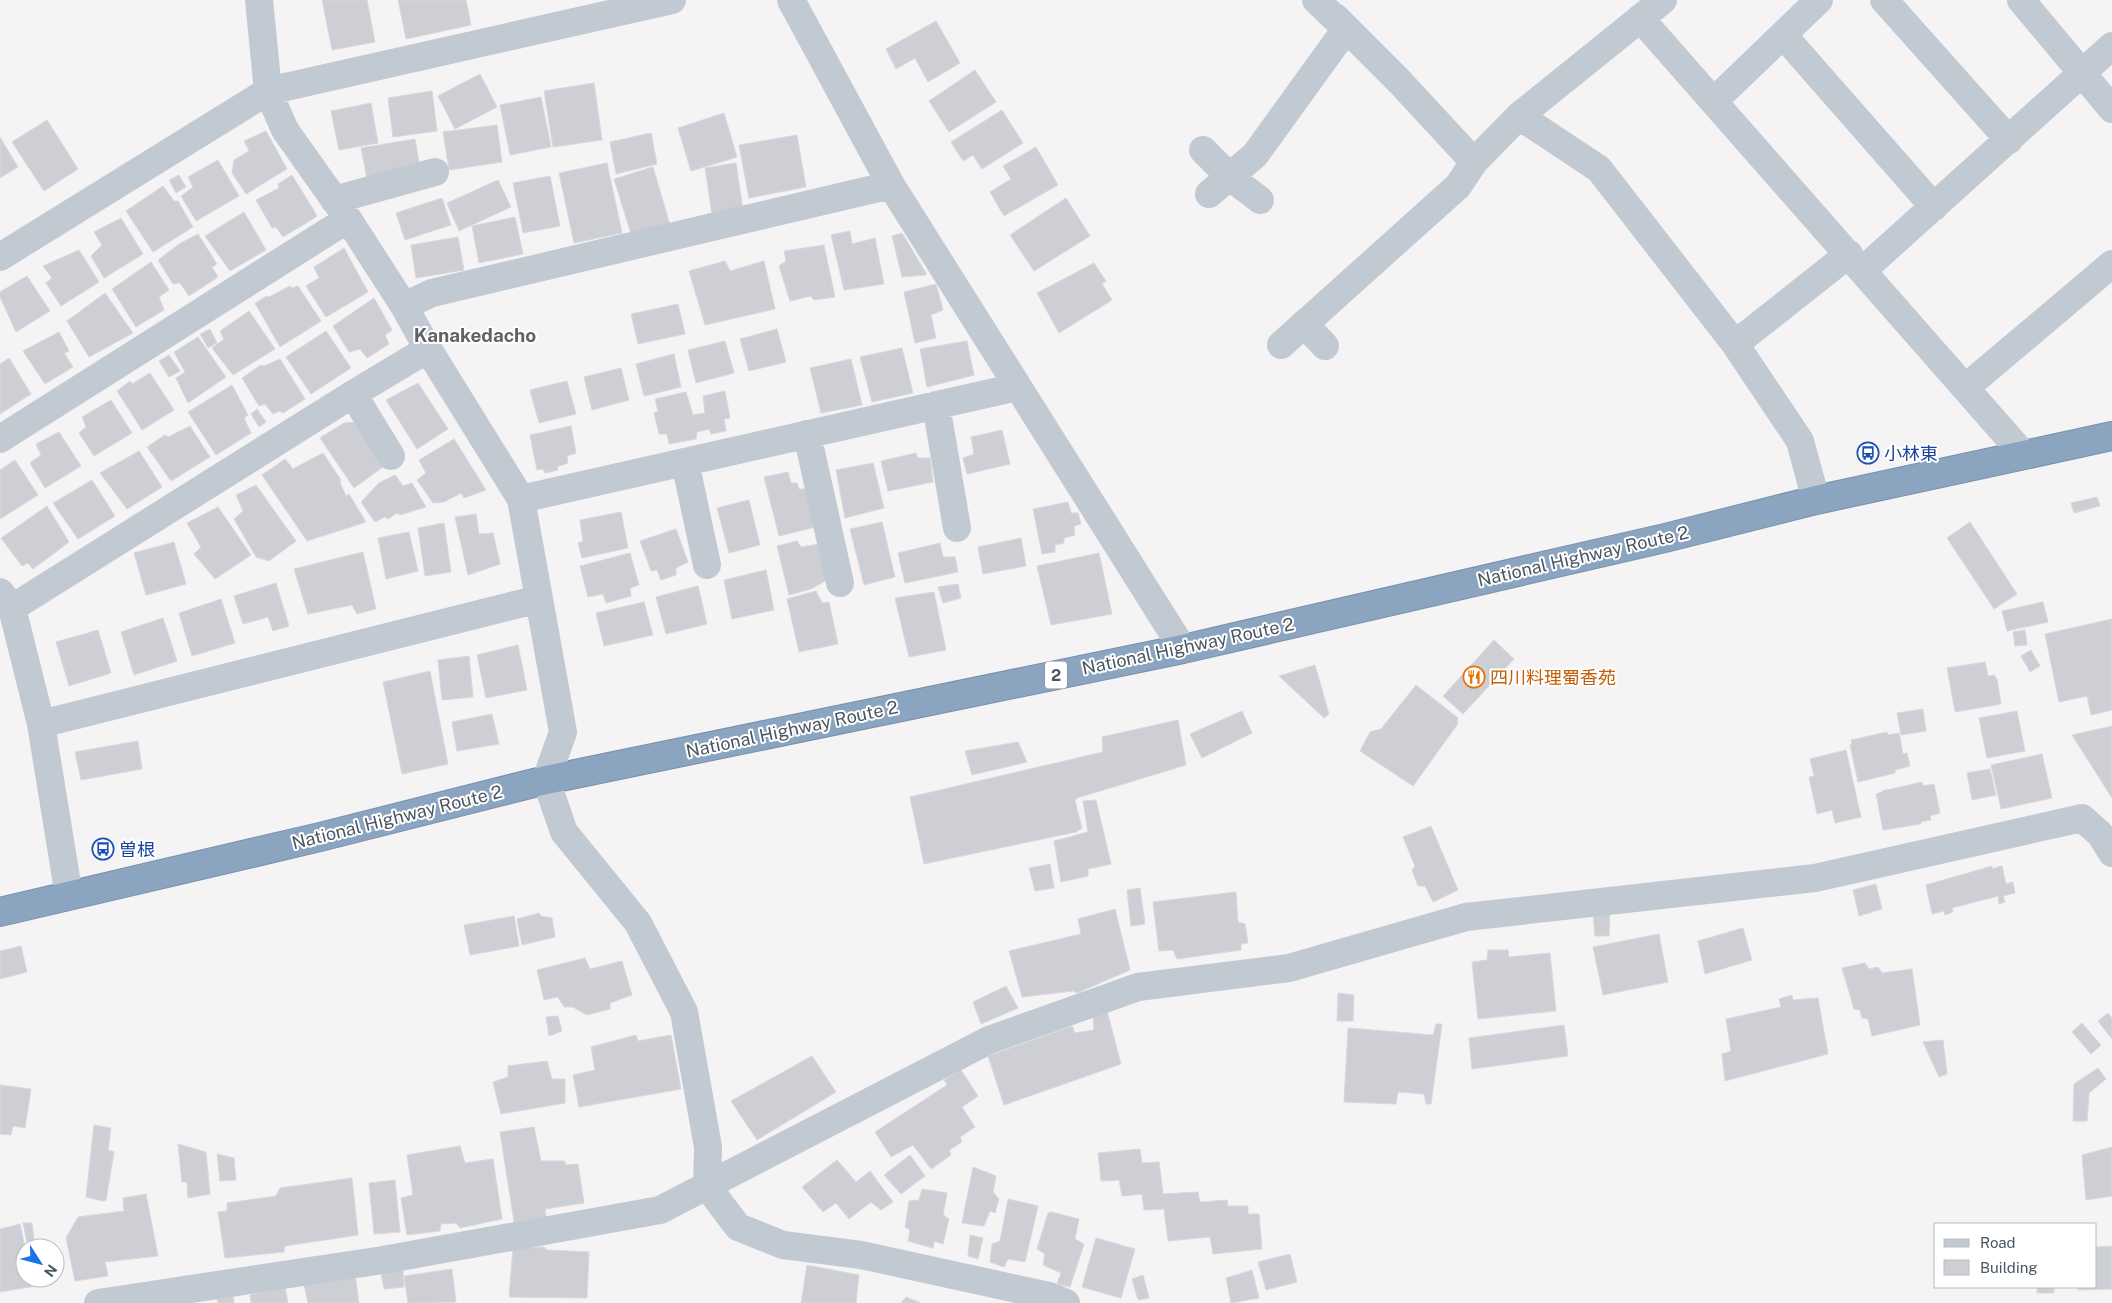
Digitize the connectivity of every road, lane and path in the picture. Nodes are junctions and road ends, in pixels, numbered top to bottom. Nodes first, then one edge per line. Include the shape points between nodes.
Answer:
1 (259, 0) edge
2 (672, 0) edge
3 (791, 0) edge
4 (1317, 0) edge
5 (1663, 0) edge
6 (1818, 0) edge
7 (1884, 0) edge
8 (2021, 0) edge
9 (1640, 18) junction
10 (1346, 29) junction
11 (1783, 35) junction
12 (2112, 46) edge
13 (2084, 72) junction
14 (268, 91) junction
15 (1714, 101) junction
16 (2112, 109) edge
17 (1519, 116) junction
18 (2008, 140) junction
19 (1204, 150) dead end
20 (1474, 162) junction
21 (435, 172) dead end
22 (1230, 177) junction
23 (891, 185) junction
24 (1209, 194) dead end
25 (1260, 200) dead end
26 (1934, 206) junction
27 (341, 210) junction
28 (0, 257) edge
29 (1856, 262) junction
30 (2112, 264) edge
31 (404, 306) junction
32 (1304, 324) junction
33 (1735, 344) junction
34 (1282, 345) dead end
35 (1325, 346) dead end
36 (428, 349) junction
37 (1017, 387) junction
38 (1964, 388) junction
39 (353, 394) junction
40 (936, 405) junction
41 (807, 434) junction
42 (2112, 436) edge
43 (0, 439) edge
44 (2024, 455) junction
45 (391, 456) dead end
46 (685, 462) junction
47 (521, 499) junction
48 (1816, 500) junction
49 (957, 528) dead end
50 (707, 565) dead end
51 (840, 583) dead end
52 (539, 599) junction
53 (6, 600) edge
54 (1183, 649) junction
55 (41, 724) junction
56 (546, 780) junction
57 (2112, 853) edge
58 (69, 896) junction
59 (0, 912) edge
60 (707, 1186) junction
61 (98, 1303) edge
62 (1066, 1303) edge

1 - 14 street
2 - 14 street
3 - 23 street
4 - 10 street
5 - 9 street
6 - 11 street
7 - 18 street
8 - 13 street
9 - 15 street
9 - 17 street
10 - 20 street
10 - 22 street via 1255,155
11 - 15 street
11 - 26 street
12 - 13 street
13 - 16 street
13 - 18 street
14 - 27 street via 285,130
14 - 28 street
15 - 29 street
17 - 20 street
17 - 33 street via 1599,169
18 - 26 street
19 - 22 street
20 - 32 street via 1458,186
21 - 27 street
22 - 24 street
22 - 25 street
23 - 31 street via 432,293
23 - 37 street
26 - 29 street
27 - 31 street
27 - 43 street
29 - 33 street
29 - 38 street
30 - 38 street
31 - 36 street
32 - 34 street
32 - 35 street
33 - 48 street via 1800,441
36 - 39 street
36 - 47 street
37 - 40 street
37 - 54 street
38 - 44 street
39 - 45 street
39 - 53 street
40 - 41 street
40 - 49 street
41 - 46 street
41 - 51 street
42 - 44 highway, National Highway Route 2 / 2
44 - 48 highway, National Highway Route 2 / 2
46 - 47 street
46 - 50 street
47 - 52 street
48 - 54 highway, National Highway Route 2 / 2
52 - 55 street
52 - 56 street via 563,732
53 - 55 street
54 - 56 highway, National Highway Route 2 / 2
55 - 58 street
56 - 58 highway, National Highway Route 2 / 2
56 - 60 street via 564,832 638,923 684,1012 708,1147
57 - 60 street via 2100,834 2082,818 1815,878 1466,917 1289,968 1138,987 989,1040
58 - 59 highway, National Highway Route 2 / 2
60 - 61 street via 660,1210 384,1260
60 - 62 street via 738,1227 783,1245 861,1255 1049,1296

